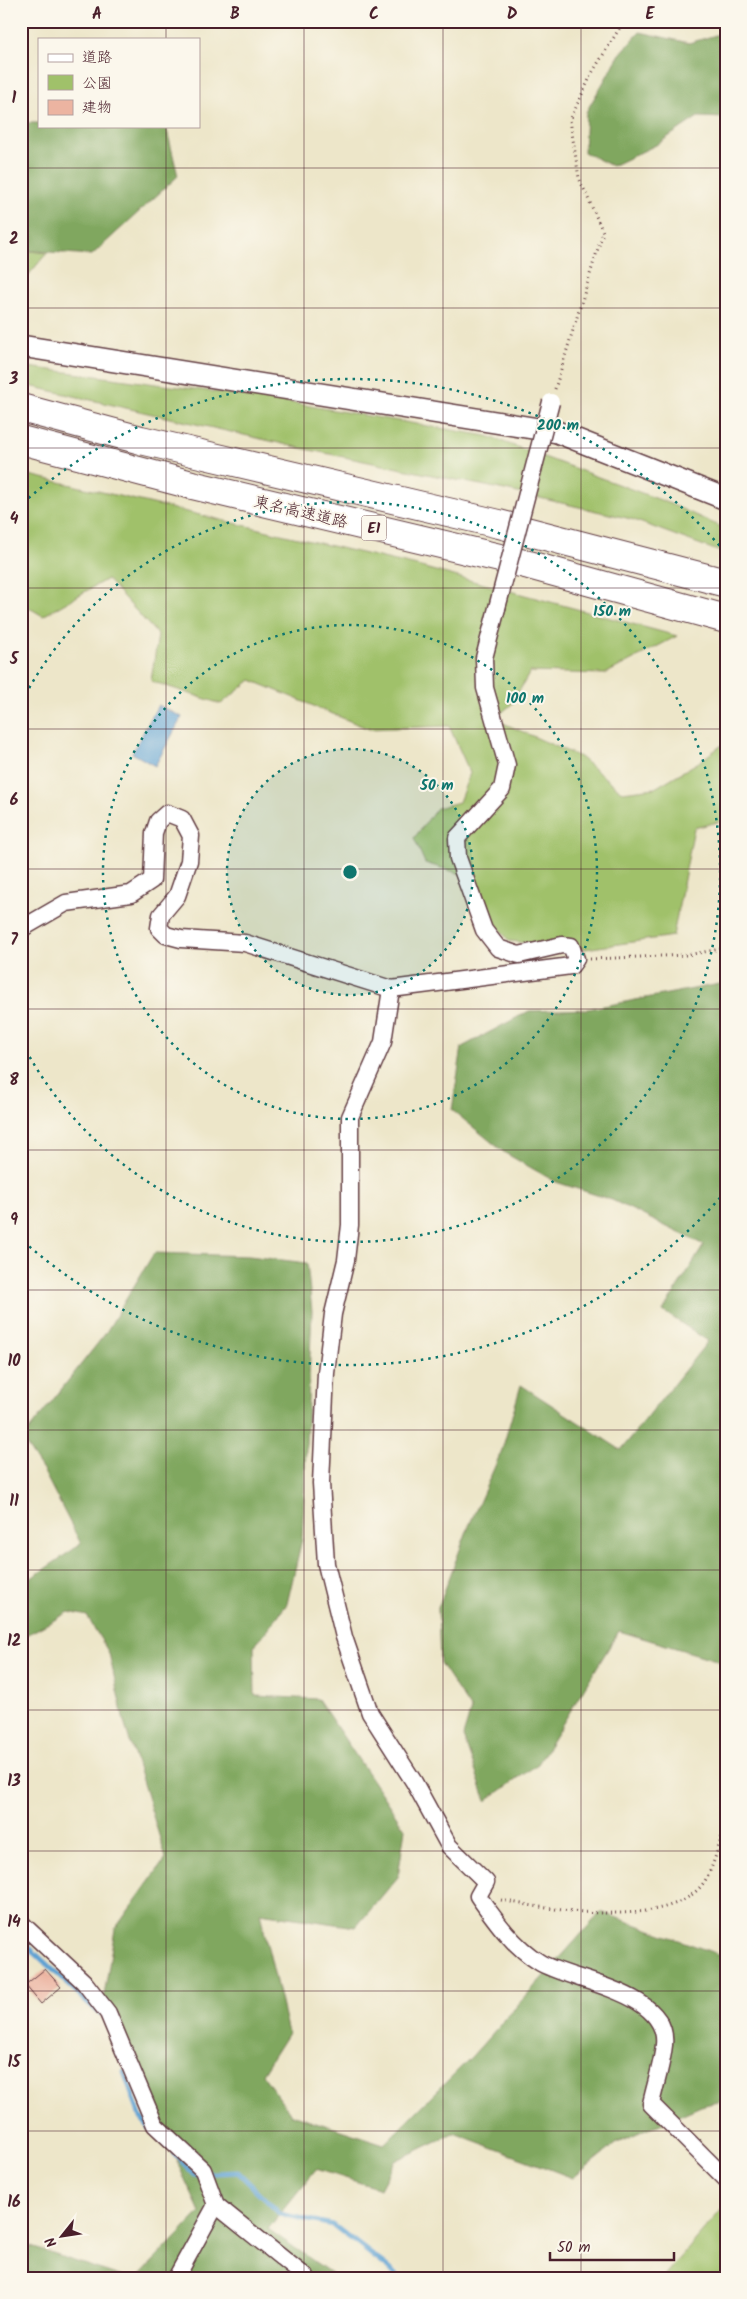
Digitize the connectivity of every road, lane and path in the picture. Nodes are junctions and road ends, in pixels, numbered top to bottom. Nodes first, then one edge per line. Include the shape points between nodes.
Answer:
1 (624, 21) edge
2 (21, 346) edge
3 (551, 402) joint
4 (21, 408) edge
5 (21, 440) edge
6 (726, 499) edge
7 (726, 583) edge
8 (726, 619) edge
9 (21, 929) edge
10 (726, 948) edge
11 (576, 959) junction
12 (391, 989) junction
13 (726, 1825) edge
14 (478, 1896) junction
15 (21, 1923) edge
16 (726, 2179) edge
17 (216, 2204) junction
18 (176, 2278) edge
19 (307, 2278) edge

1 - 3 path via 592,73 570,120 579,178 603,232
2 - 6 street via 557,432
3 - 11 street, bridge via 484,658 486,688 506,765 502,789 456,838 458,858 484,930 498,948 519,955 562,945 571,946
4 - 7 highway, 東名高速道路 / E1 via 141,440 508,526
5 - 8 highway, 東名高速道路 / E1 via 192,485 529,565
9 - 12 street via 66,903 131,894 152,880 154,832 158,821 167,813 182,819 191,836 189,861 177,896 162,915 159,928 166,936 245,943
10 - 11 path via 687,955
11 - 12 street via 571,966 562,969
12 - 14 street via 384,1042 350,1116 350,1224 326,1373 321,1483 326,1564 344,1637 370,1713 414,1782 449,1846 486,1882
13 - 14 path via 705,1879 690,1896 667,1908 643,1913 551,1910
14 - 16 street via 504,1932 540,1963 619,1992 648,2008 661,2027 665,2043 651,2104
15 - 17 street via 84,1982 108,2013 155,2125 205,2177
17 - 18 street
17 - 19 street

